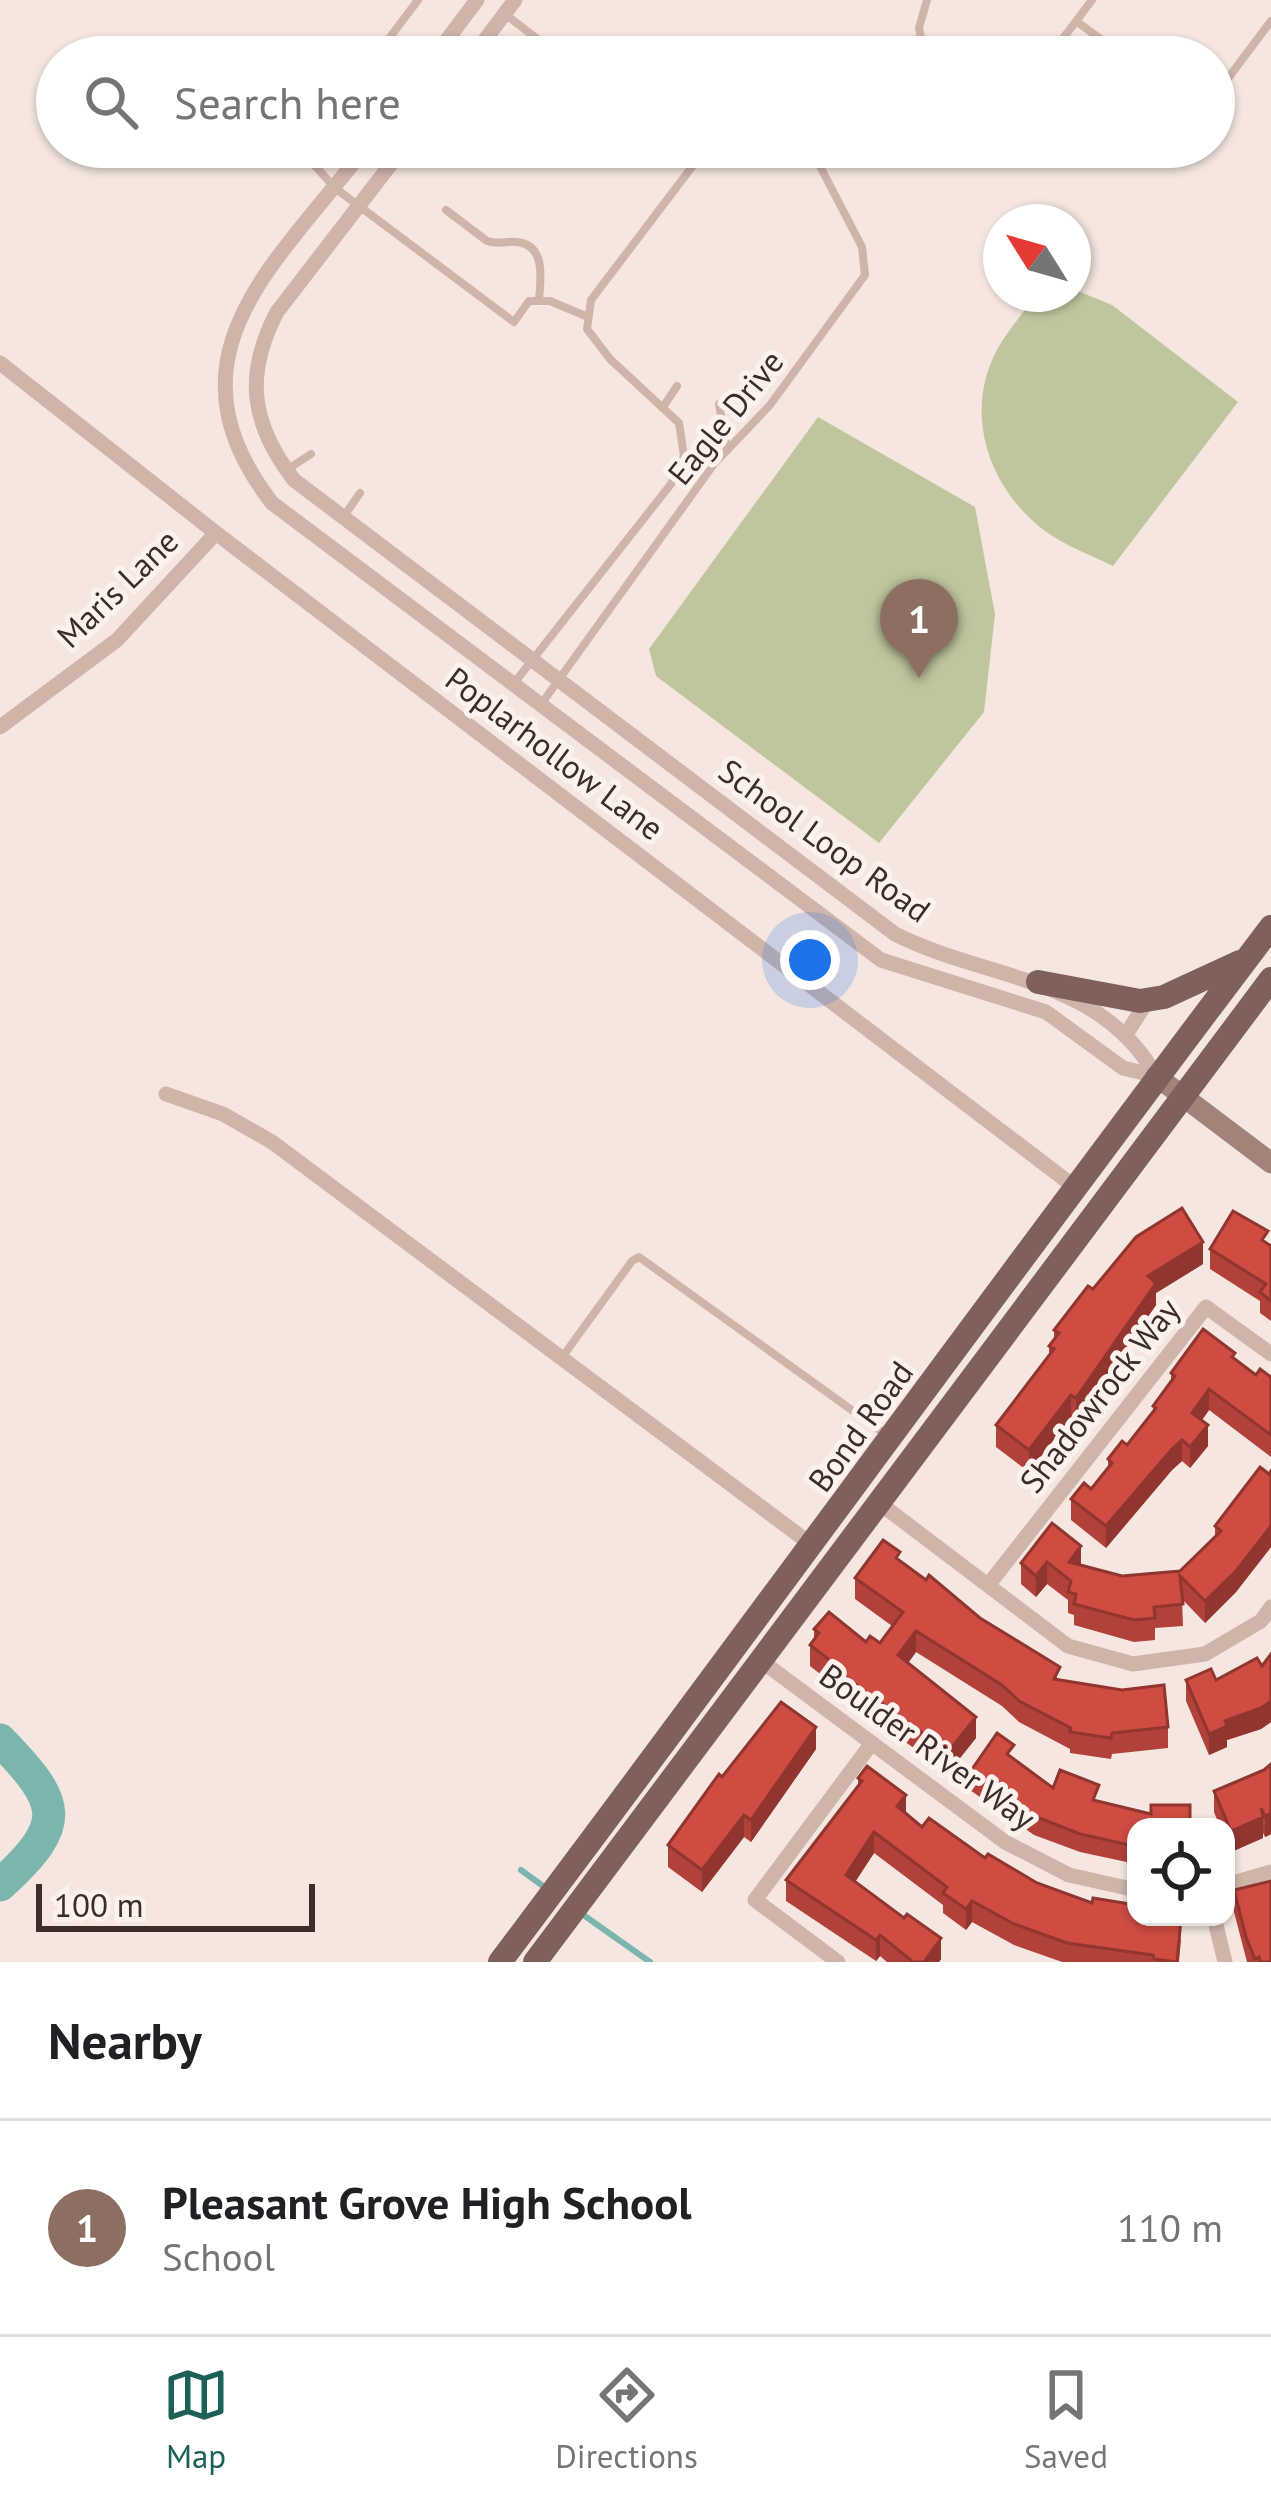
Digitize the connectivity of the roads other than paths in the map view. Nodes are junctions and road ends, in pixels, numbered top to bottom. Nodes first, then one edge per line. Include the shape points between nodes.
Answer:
1 (418, 0) edge
2 (478, 0) edge
3 (927, 0) edge
4 (1092, 0) edge
5 (510, 7) edge
6 (1076, 21) junction
7 (1271, 21) edge
8 (391, 36) edge
9 (450, 36) edge
10 (488, 36) edge
11 (539, 36) edge
12 (921, 36) edge
13 (1065, 36) edge
14 (1096, 36) edge
15 (1235, 69) edge
16 (317, 168) edge
17 (350, 168) edge
18 (388, 168) edge
19 (691, 168) edge
20 (821, 168) edge
21 (335, 188) junction
22 (359, 206) junction
23 (446, 210) dead end
24 (538, 299) junction
25 (588, 317) junction
26 (0, 363) edge
27 (677, 386) dead end
28 (719, 404) dead end
29 (663, 406) junction
30 (727, 451) junction
31 (311, 454) dead end
32 (286, 470) junction
33 (360, 493) dead end
34 (343, 517) junction
35 (216, 532) junction
36 (532, 659) junction
37 (560, 679) junction
38 (514, 684) junction
39 (541, 704) junction
40 (0, 727) edge
41 (1271, 927) edge
42 (1247, 959) junction
43 (1271, 979) edge
44 (1037, 982) junction
45 (1148, 1000) junction
46 (1125, 1036) junction
47 (1156, 1076) junction
48 (166, 1094) dead end
49 (1182, 1096) junction
50 (1271, 1163) edge
51 (1076, 1188) junction
52 (1271, 1354) edge
53 (562, 1357) junction
54 (891, 1439) junction
55 (878, 1502) junction
56 (843, 1504) junction
57 (812, 1545) junction
58 (989, 1584) junction
59 (1271, 1607) edge
60 (760, 1660) junction
61 (872, 1743) junction
62 (1271, 1872) edge
63 (1235, 1882) edge
64 (1127, 1888) edge
65 (1216, 1926) edge
66 (540, 1955) edge
67 (500, 1962) edge
68 (838, 1962) edge
69 (1226, 1962) edge

1 - 8 lane
2 - 9 street
3 - 12 lane
4 - 6 lane
5 - 10 street
5 - 11 lane
6 - 13 lane
6 - 14 lane
7 - 15 lane
16 - 21 lane
17 - 21 street, School Loop Road
18 - 22 street, School Loop Road
19 - 25 lane via 591,300
20 - 30 lane, Eagle Drive via 862,247 865,275
21 - 22 lane
21 - 38 street, School Loop Road via 232,330 223,379 229,427 272,502
22 - 24 lane via 514,322
22 - 32 street, School Loop Road via 262,340 259,418
23 - 24 lane via 495,245 529,246 542,268
24 - 25 lane
25 - 29 lane, Eagle Drive via 587,329 610,359
26 - 35 street, Poplarhollow Lane
27 - 29 lane
28 - 30 lane
29 - 36 lane, Eagle Drive via 679,423 684,456 671,484
30 - 37 lane, Eagle Drive
31 - 32 lane
32 - 34 street, School Loop Road
33 - 34 lane
34 - 36 street, School Loop Road
35 - 40 street, Maris Lane via 117,640
35 - 51 street, Poplarhollow Lane
36 - 37 street, School Loop Road
36 - 38 lane, Eagle Drive
37 - 39 lane, Eagle Drive
37 - 44 street, School Loop Road via 895,934
38 - 39 street, School Loop Road
39 - 47 street, School Loop Road via 881,960 1046,1012 1123,1068
41 - 42 main road, Bond Road
42 - 45 main road
42 - 47 main road, Bond Road
43 - 49 main road, Bond Road
44 - 45 main road
44 - 46 street, School Loop Road
45 - 46 street
46 - 47 street, School Loop Road
47 - 49 street
47 - 51 main road, Bond Road
48 - 53 street via 272,1142
49 - 50 street
49 - 55 main road, Bond Road
51 - 54 main road, Bond Road
52 - 58 street, Shadowrock Way via 1206,1307
53 - 54 lane via 639,1257
53 - 57 street
54 - 56 main road, Bond Road
55 - 58 street
55 - 60 main road, Bond Road
56 - 57 main road, Bond Road
56 - 60 main road via 840,1527 760,1637
57 - 67 main road, Bond Road
58 - 59 street via 1068,1646 1133,1664 1205,1654
60 - 61 street, Boulder River Way
60 - 66 main road, Bond Road
61 - 64 street, Boulder River Way via 1032,1858
61 - 68 street via 754,1900
62 - 63 street
65 - 69 street

